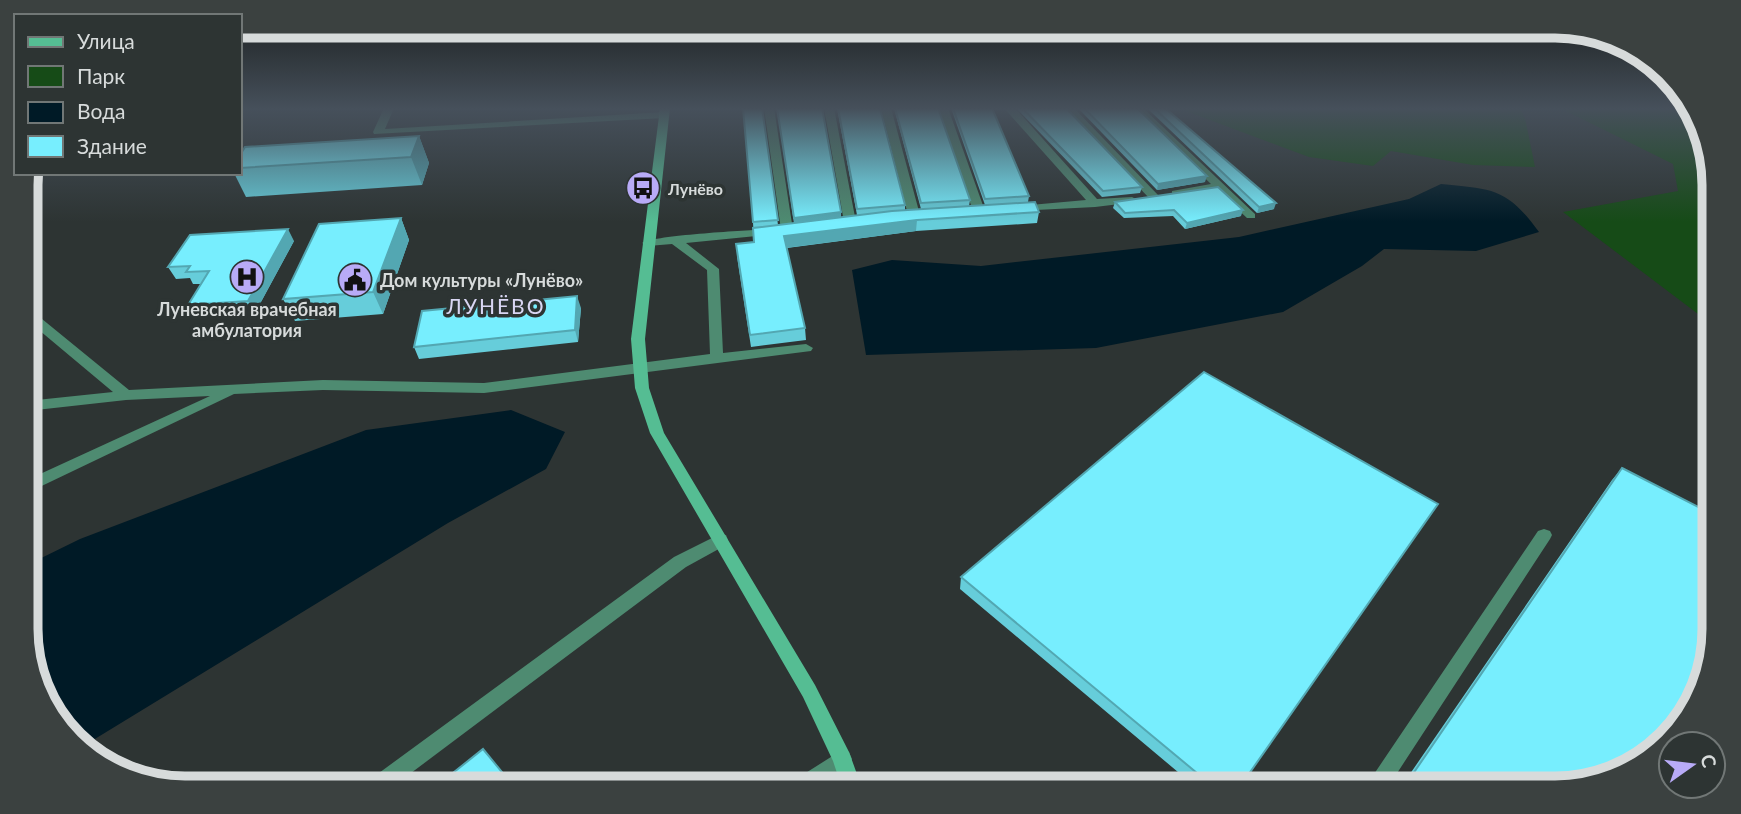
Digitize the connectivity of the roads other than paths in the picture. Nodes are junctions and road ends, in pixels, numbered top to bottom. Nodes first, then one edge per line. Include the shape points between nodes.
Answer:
1 (660, 146) edge
2 (776, 146) edge
3 (836, 146) edge
4 (894, 146) edge
5 (956, 146) edge
6 (1043, 146) edge
7 (1105, 146) edge
8 (1177, 146) edge
9 (1220, 186) junction
10 (1154, 197) junction
11 (1095, 204) junction
12 (1004, 209) edge
13 (992, 210) edge
14 (979, 211) junction
15 (966, 212) edge
16 (927, 215) edge
17 (1251, 216) dead end
18 (849, 222) edge
19 (674, 240) junction
20 (649, 243) junction
21 (39, 323) edge
22 (806, 348) dead end
23 (717, 358) junction
24 (640, 366) junction
25 (235, 389) junction
26 (126, 395) junction
27 (38, 405) edge
28 (38, 482) edge
29 (1544, 535) dead end
30 (720, 540) junction
31 (842, 759) junction
32 (1385, 775) edge
33 (391, 776) edge
34 (818, 776) edge
35 (848, 776) edge

1 - 20 street
2 - 19 lane via 793,230
3 - 18 lane
4 - 16 lane via 909,216
5 - 14 lane
6 - 11 lane
7 - 10 lane
8 - 9 lane
9 - 10 lane
9 - 17 lane
10 - 11 lane
11 - 12 lane
13 - 14 lane
14 - 15 lane
19 - 20 lane
19 - 23 lane via 713,269
20 - 24 street via 638,339
21 - 26 lane
22 - 23 lane
23 - 24 lane
24 - 25 lane via 484,388 323,385
24 - 30 street via 657,433
25 - 26 lane
25 - 28 lane
26 - 27 lane
29 - 32 lane
30 - 31 street via 809,691
30 - 33 lane via 680,562
31 - 34 lane
31 - 35 street

